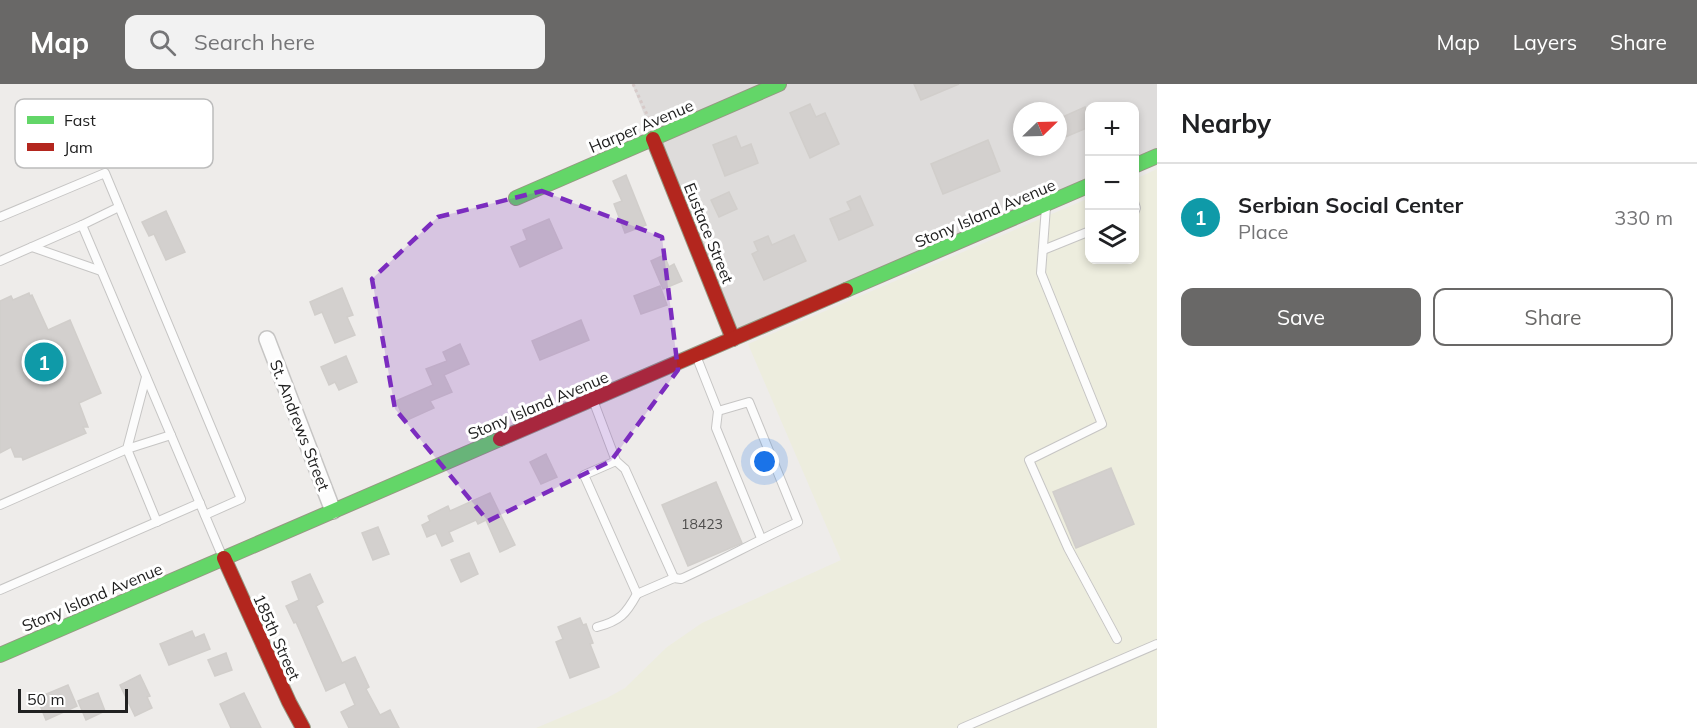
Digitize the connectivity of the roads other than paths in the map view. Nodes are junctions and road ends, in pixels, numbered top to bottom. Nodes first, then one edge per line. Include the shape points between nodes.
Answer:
1 (779, 84) edge
2 (656, 137) junction
3 (1157, 156) edge
4 (1139, 164) edge
5 (1085, 187) edge
6 (516, 198) dead end
7 (1047, 204) junction
8 (119, 207) junction
9 (0, 217) edge
10 (82, 225) junction
11 (1085, 233) edge
12 (32, 247) junction
13 (1042, 250) junction
14 (0, 261) edge
15 (101, 271) junction
16 (267, 339) dead end
17 (733, 339) junction
18 (696, 355) junction
19 (146, 377) junction
20 (592, 400) junction
21 (718, 411) junction
22 (171, 435) junction
23 (127, 449) junction
24 (615, 461) junction
25 (200, 503) junction
26 (0, 505) edge
27 (333, 511) junction
28 (205, 515) junction
29 (157, 522) junction
30 (761, 538) junction
31 (224, 558) junction
32 (674, 578) junction
33 (0, 590) edge
34 (637, 594) junction
35 (597, 627) dead end
36 (1117, 639) dead end
37 (1157, 644) edge
38 (0, 655) edge
39 (303, 728) edge
40 (962, 728) edge

1 - 2 street, Harper Avenue
2 - 6 street, Harper Avenue
2 - 17 street, Eustace Street
3 - 4 street
5 - 7 street, Stony Island Avenue
7 - 13 lane
7 - 17 street, Stony Island Avenue
8 - 9 lane via 105,173
8 - 10 lane
8 - 28 lane via 241,498
10 - 12 lane
10 - 15 lane
11 - 13 lane
12 - 14 lane
12 - 15 lane
13 - 36 lane via 1041,273 1102,424 1029,460 1068,548
15 - 19 lane
16 - 27 street, St. Andrews Street
17 - 18 street, Stony Island Avenue
18 - 20 street, Stony Island Avenue
18 - 21 lane
19 - 22 lane
19 - 23 lane
20 - 24 lane
20 - 27 street, Stony Island Avenue
21 - 30 lane via 716,428
21 - 30 lane via 749,402 798,522
22 - 23 lane
22 - 25 lane
23 - 26 lane
23 - 29 lane
24 - 32 lane via 625,469
24 - 34 lane via 584,475
25 - 28 lane
25 - 29 lane
27 - 31 street, Stony Island Avenue
28 - 31 lane
29 - 33 lane
30 - 32 lane via 736,554 681,579
31 - 38 street, Stony Island Avenue
31 - 39 street, 185th Street
32 - 34 lane
34 - 35 lane via 627,612 611,624
37 - 40 lane

